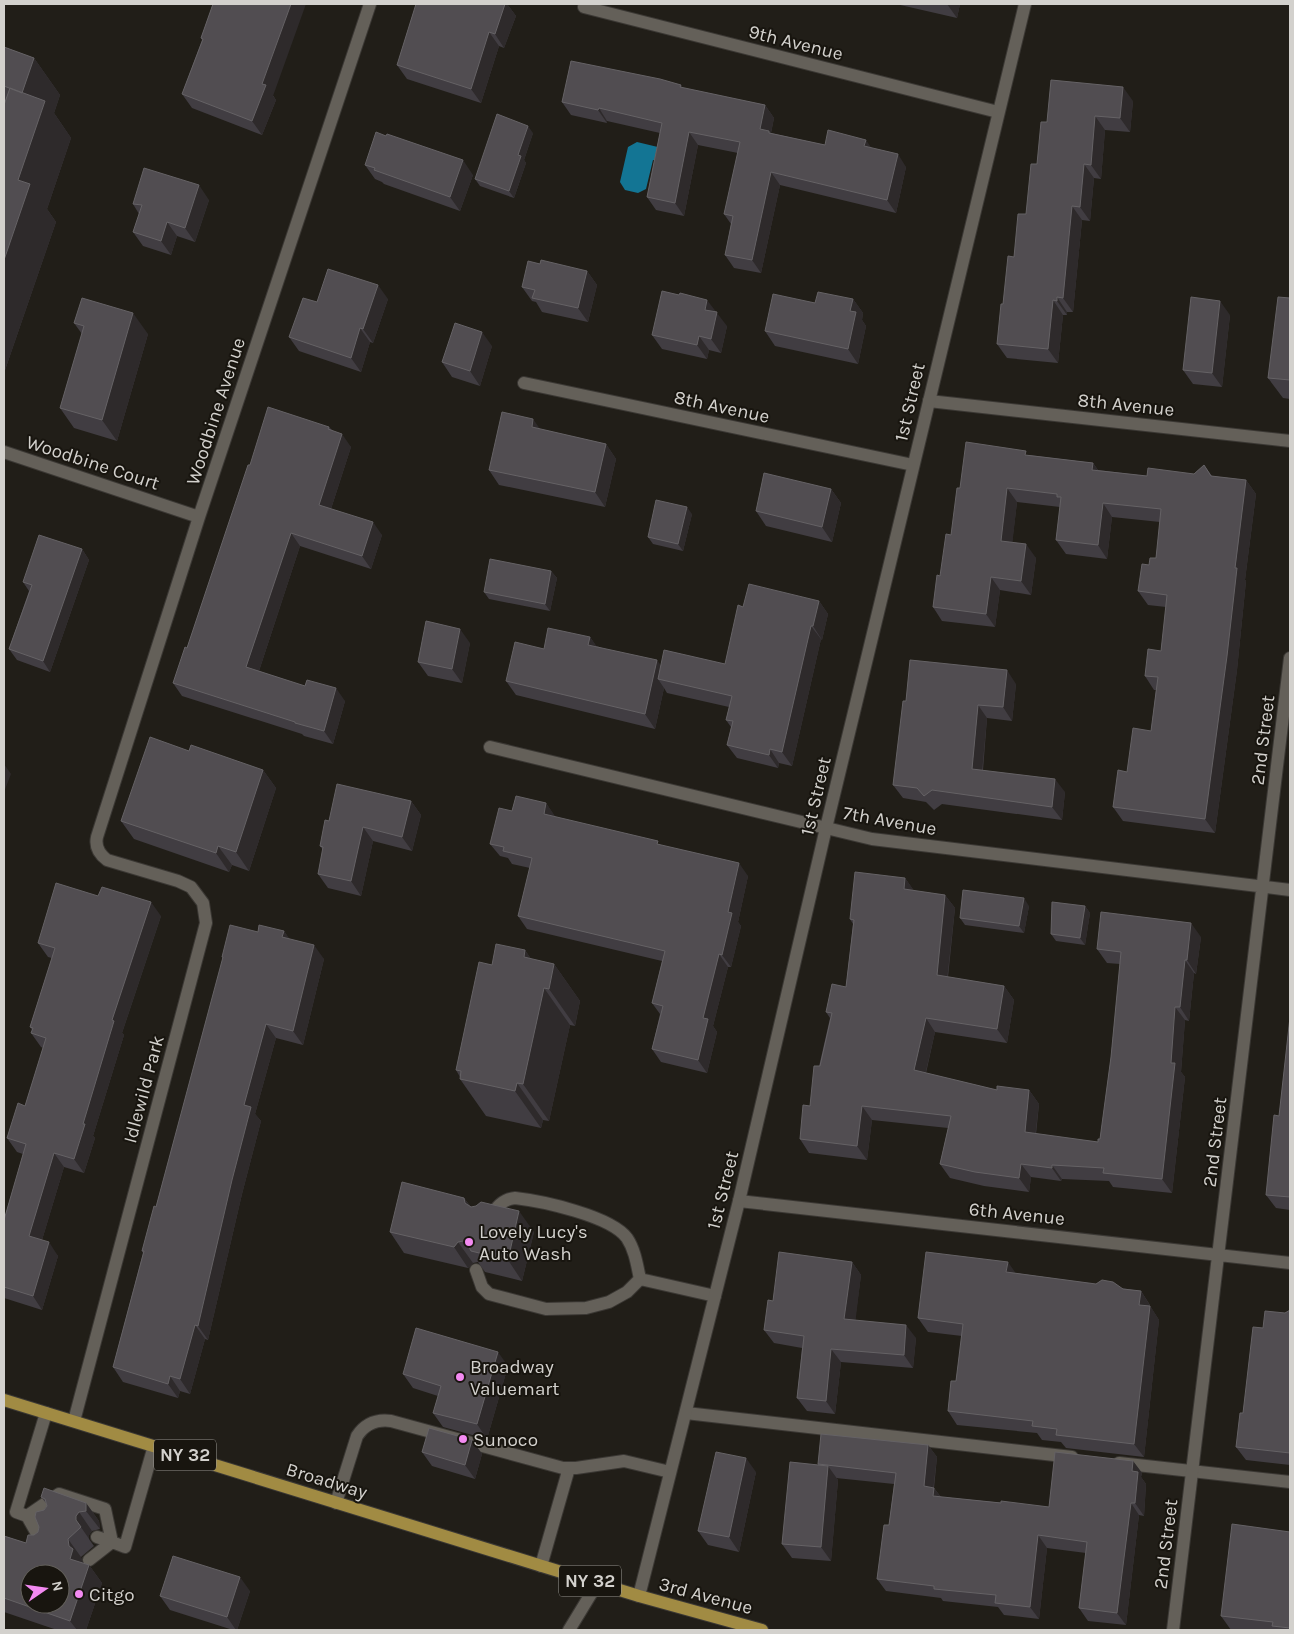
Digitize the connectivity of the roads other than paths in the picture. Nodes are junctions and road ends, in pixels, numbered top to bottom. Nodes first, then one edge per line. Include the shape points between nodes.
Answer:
1 (370, 4) edge
2 (1025, 4) edge
3 (584, 7) dead end
4 (998, 112) junction
5 (524, 383) dead end
6 (929, 401) junction
7 (1290, 441) edge
8 (4, 452) edge
9 (913, 465) junction
10 (199, 517) junction
11 (1290, 658) edge
12 (490, 747) dead end
13 (826, 828) junction
14 (99, 831) joint
15 (1263, 886) junction
16 (1290, 890) edge
17 (739, 1201) junction
18 (487, 1220) edge
19 (1219, 1254) junction
20 (1290, 1263) edge
21 (476, 1270) edge
22 (640, 1279) junction
23 (715, 1296) junction
24 (4, 1400) edge
25 (46, 1413) junction
26 (686, 1413) junction
27 (74, 1421) junction
28 (154, 1446) junction
29 (1085, 1459) edge
30 (1105, 1461) edge
31 (570, 1468) junction
32 (1192, 1471) junction
33 (670, 1472) junction
34 (1290, 1482) edge
35 (336, 1503) junction
36 (28, 1516) junction
37 (52, 1523) edge
38 (97, 1538) dead end
39 (112, 1542) junction
40 (44, 1546) edge
41 (89, 1560) dead end
42 (541, 1566) junction
43 (597, 1584) junction
44 (639, 1596) junction
45 (568, 1630) edge
46 (762, 1630) edge
47 (1173, 1630) edge

1 - 10 street, Woodbine Avenue
2 - 4 street, 1st Street
3 - 4 street, 9th Avenue
4 - 6 street, 1st Street
5 - 9 street, 8th Avenue
6 - 7 street, 8th Avenue
6 - 9 street, 1st Street
8 - 10 street, Woodbine Court
9 - 13 street, 1st Street
10 - 14 street, Woodbine Avenue
11 - 15 street, 2nd Street
12 - 13 street, 7th Avenue
13 - 15 street, 7th Avenue via 881,841
13 - 17 street, 1st Street
14 - 27 street, Idlewild Park via 97,844 104,858 191,887 204,903 206,923
15 - 16 street, 7th Avenue
15 - 19 street, 2nd Street
17 - 19 street, 6th Avenue
17 - 23 street, 1st Street
18 - 22 street via 508,1198 596,1218 615,1227 626,1237 634,1250
19 - 20 street, 6th Avenue
19 - 32 street, 2nd Street
21 - 22 street via 482,1287 489,1294 546,1309 586,1308 609,1302 627,1292
22 - 23 street
23 - 26 street, 1st Street
24 - 25 main road, Broadway / NY 32
25 - 27 main road, Broadway / NY 32
25 - 36 street via 16,1512
26 - 29 street
26 - 33 street, 1st Street
27 - 28 main road, Broadway / NY 32
28 - 35 main road, Broadway / NY 32
28 - 39 street via 125,1546
30 - 32 street
31 - 33 street via 624,1461
31 - 35 street via 391,1421 380,1421 364,1428 357,1436
31 - 42 street
32 - 34 street
32 - 47 street, 2nd Street
33 - 44 street, 1st Street
35 - 42 main road, Broadway / NY 32
36 - 37 street
36 - 39 street via 59,1494 104,1509
36 - 40 street
38 - 39 street
39 - 41 street
42 - 43 main road, Broadway / NY 32
43 - 44 main road, Broadway / NY 32
43 - 45 street
44 - 46 main road, 3rd Avenue / NY 32

